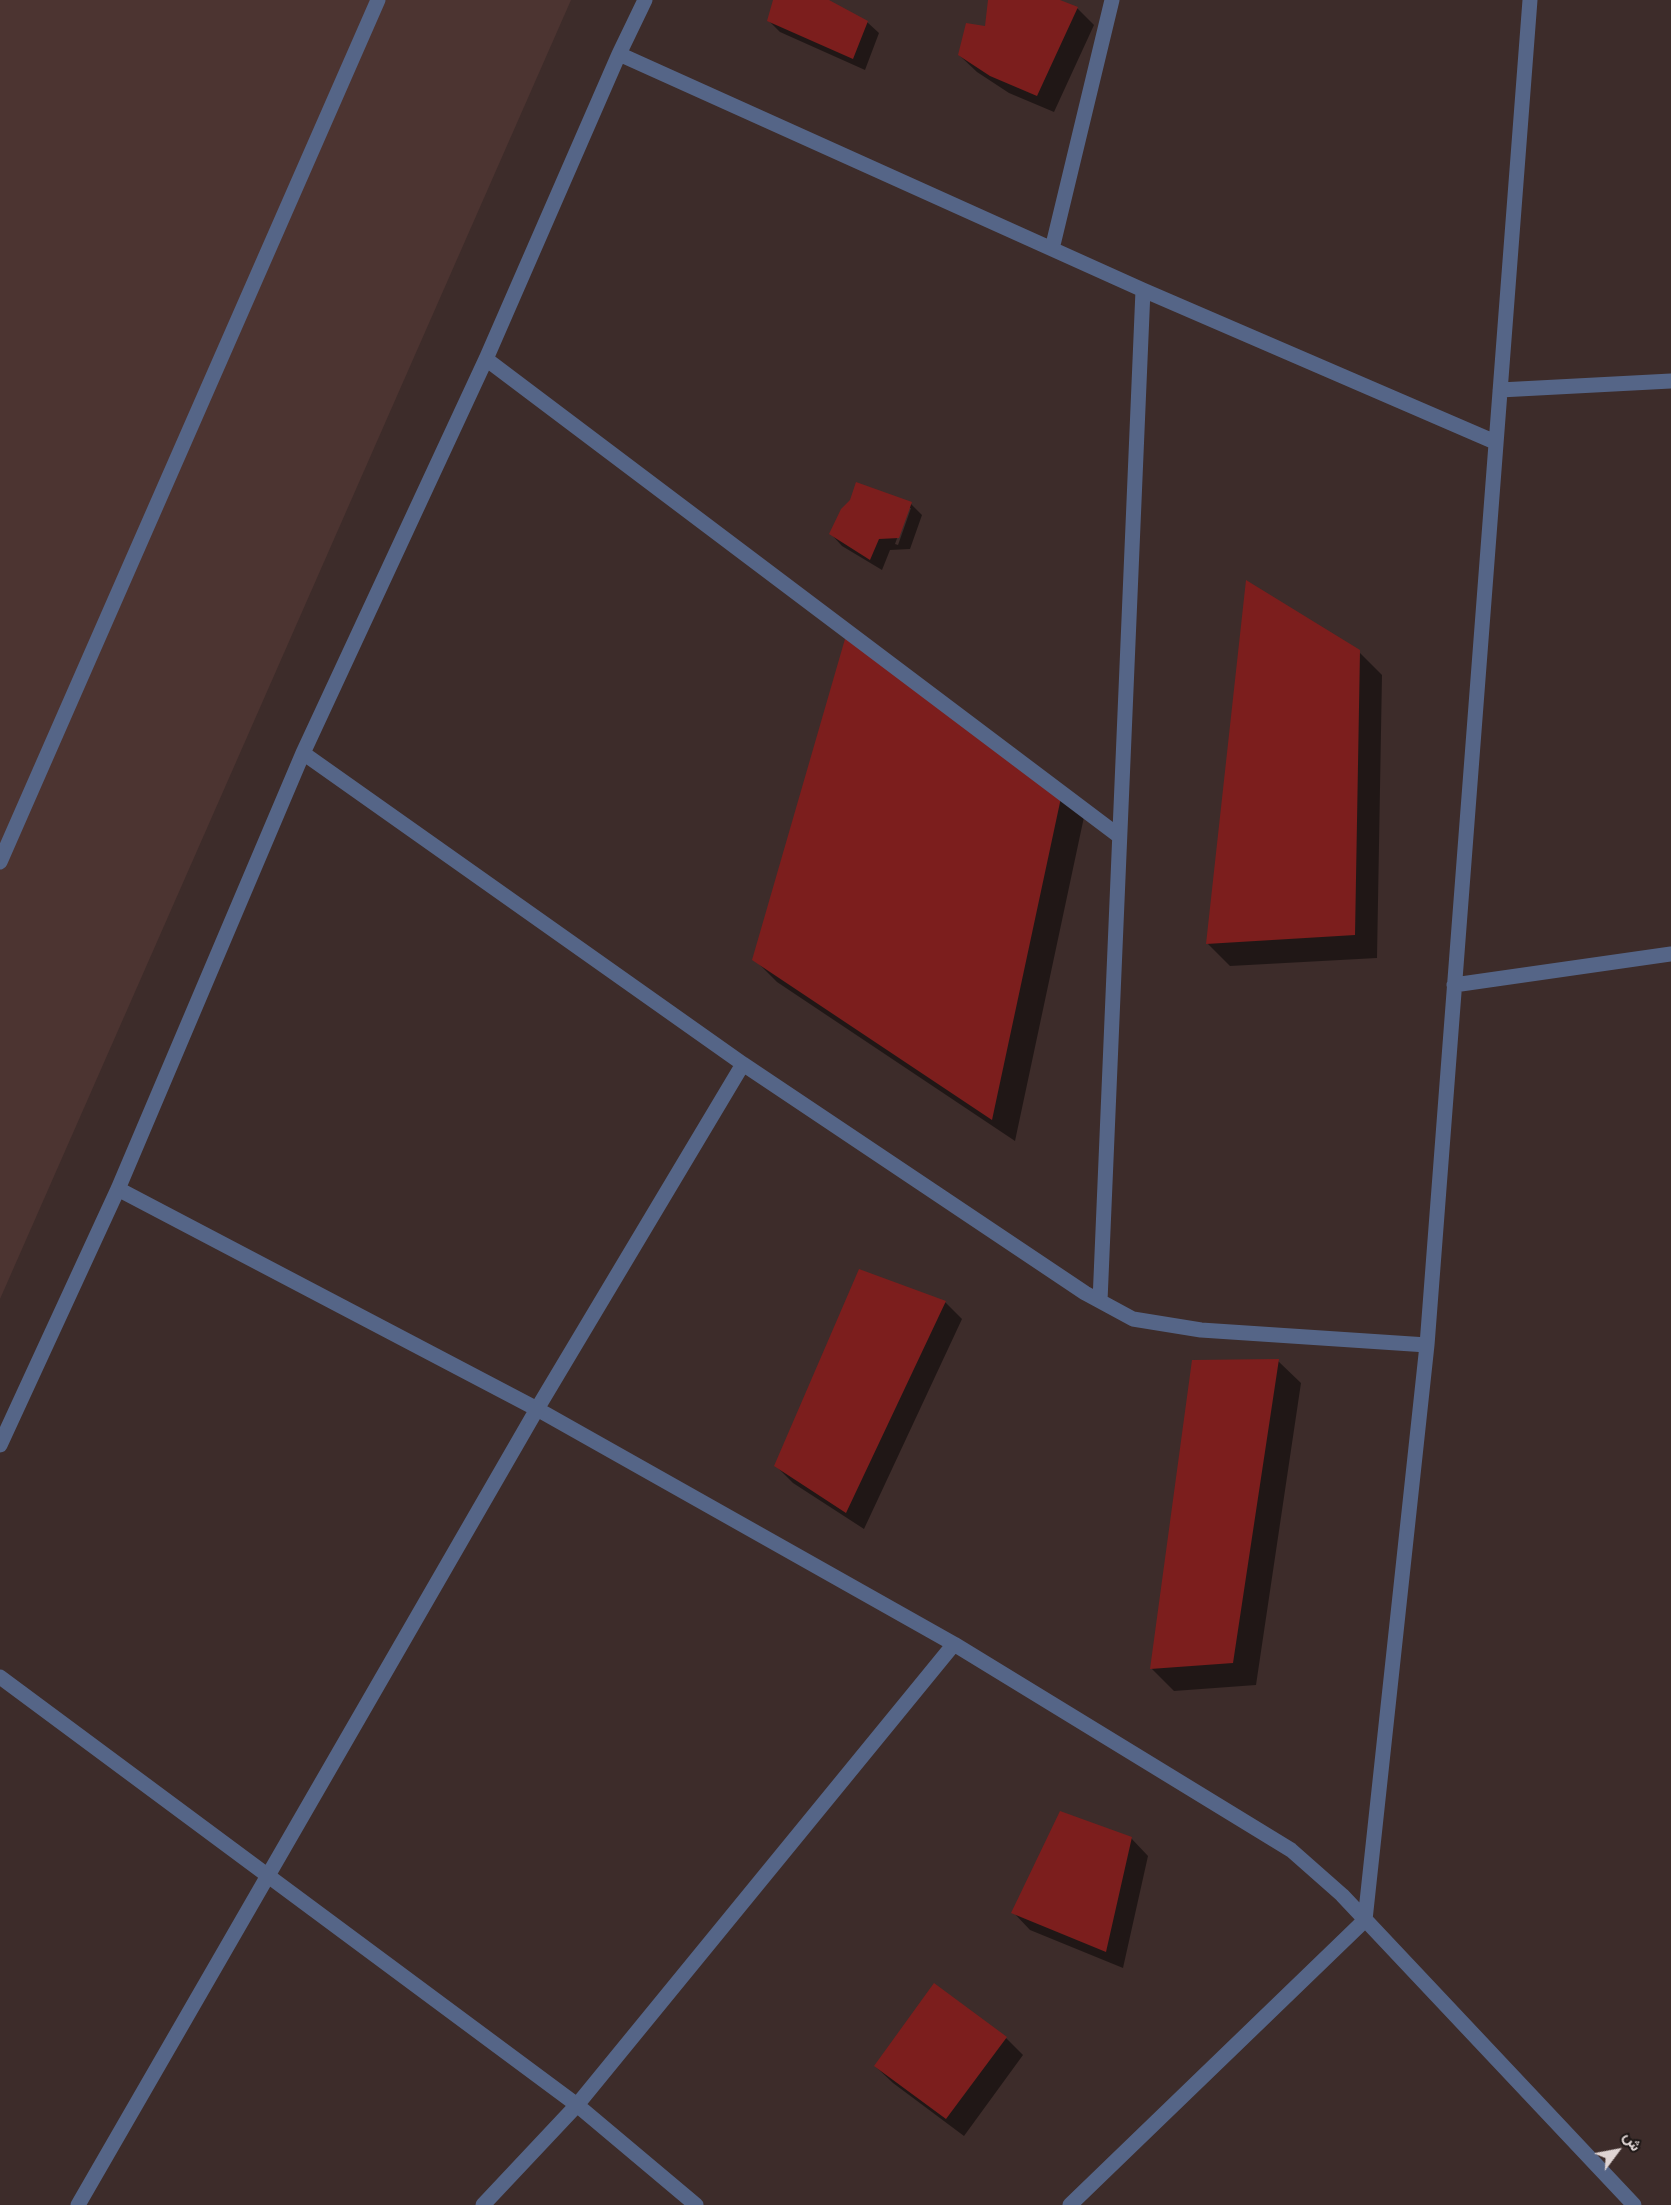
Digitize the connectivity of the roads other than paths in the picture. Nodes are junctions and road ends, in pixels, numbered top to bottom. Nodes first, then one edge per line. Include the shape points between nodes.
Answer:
1 (378, 0) edge
2 (645, 0) edge
3 (1112, 0) edge
4 (1530, 0) edge
5 (619, 54) junction
6 (1052, 249) junction
7 (1143, 290) junction
8 (486, 359) junction
9 (1671, 381) edge
10 (1500, 390) junction
11 (1495, 442) junction
12 (303, 753) junction
13 (1119, 836) junction
14 (0, 862) edge
15 (1671, 954) edge
16 (1454, 985) junction
17 (743, 1064) junction
18 (118, 1189) junction
19 (1100, 1301) junction
20 (1427, 1345) junction
21 (537, 1409) junction
22 (0, 1445) edge
23 (954, 1644) junction
24 (0, 1677) edge
25 (268, 1877) junction
26 (1365, 1920) junction
27 (577, 2105) junction
28 (78, 2205) edge
29 (483, 2205) edge
30 (696, 2205) edge
31 (1070, 2205) edge
32 (1634, 2205) edge

1 - 14 street
2 - 5 street
3 - 6 street
4 - 10 street
5 - 6 street
5 - 8 street
6 - 7 street
7 - 11 street
7 - 13 street
8 - 12 street
8 - 13 street
9 - 10 street
10 - 11 street
11 - 16 street
12 - 17 street
12 - 18 street
13 - 19 street
15 - 16 street
16 - 20 street
17 - 19 street
17 - 21 street
18 - 21 street
18 - 22 street
19 - 20 street via 1133,1319 1201,1330
20 - 26 street
21 - 23 street
21 - 25 street
23 - 26 street via 1272,1838 1317,1871
23 - 27 street
24 - 25 street
25 - 27 street
25 - 28 street
26 - 31 street
26 - 32 street
27 - 29 street
27 - 30 street

